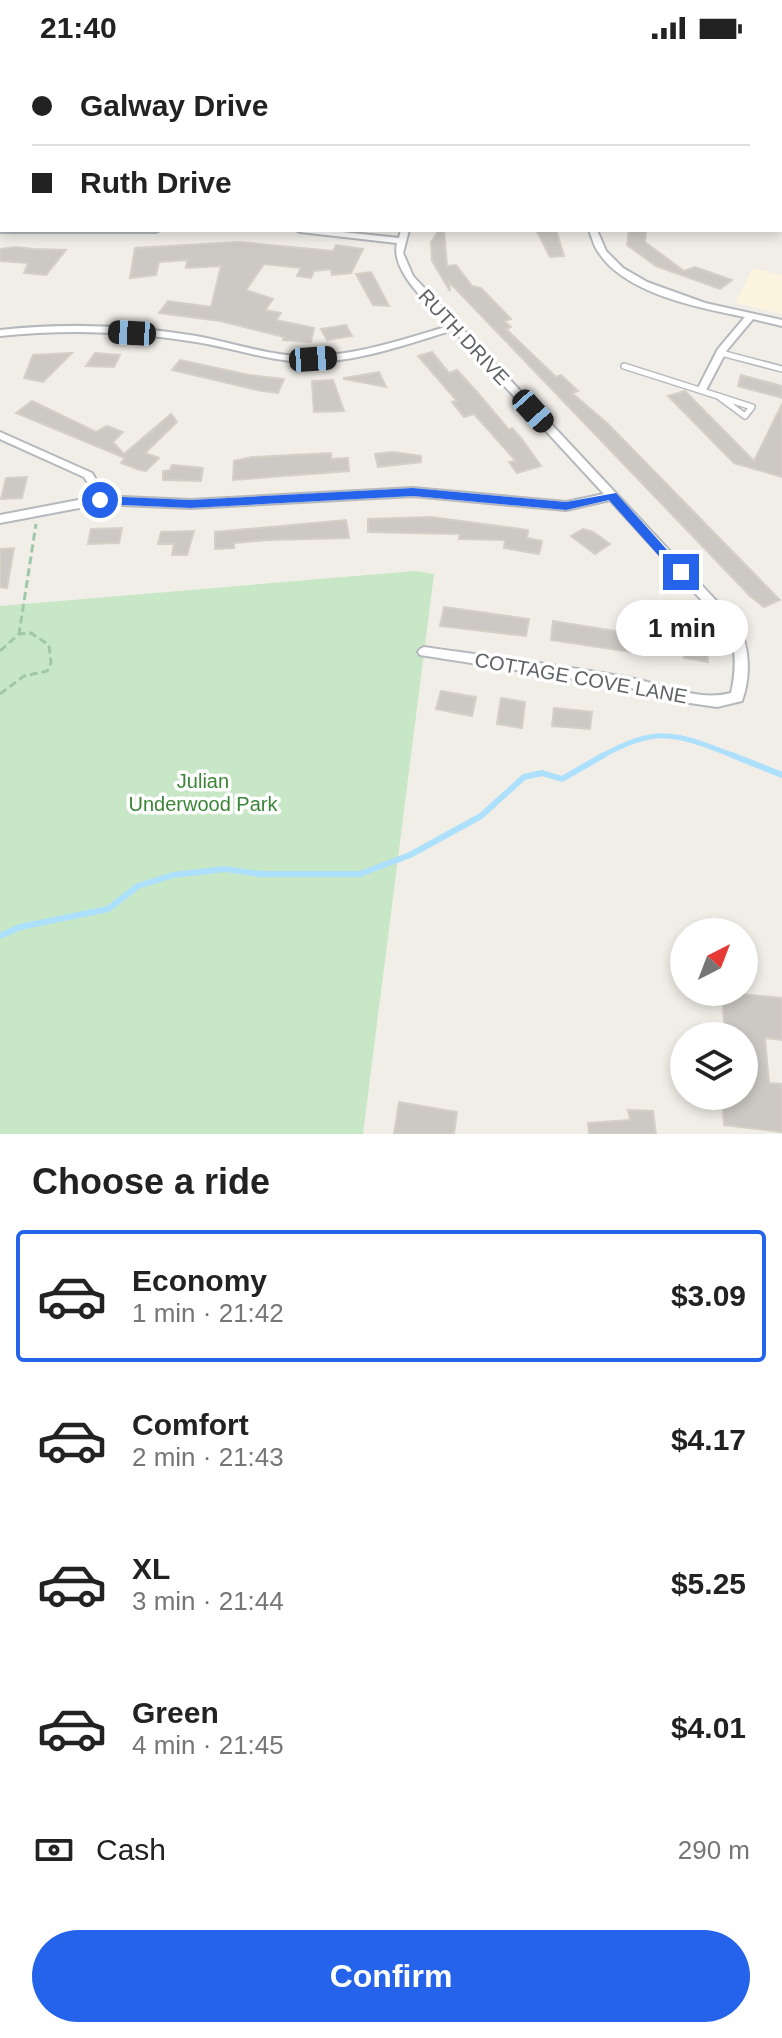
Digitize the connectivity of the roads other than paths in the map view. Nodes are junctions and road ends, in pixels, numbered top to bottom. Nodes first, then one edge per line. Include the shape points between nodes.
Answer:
1 (341, 232) edge
2 (594, 232) edge
3 (403, 235) edge
4 (752, 315) junction
5 (782, 323) edge
6 (455, 327) junction
7 (0, 333) edge
8 (721, 353) junction
9 (624, 366) dead end
10 (782, 369) edge
11 (703, 388) junction
12 (718, 396) junction
13 (0, 435) edge
14 (612, 496) junction
15 (95, 501) junction
16 (0, 519) edge
17 (424, 652) dead end
18 (737, 697) joint

1 - 3 street
2 - 4 street via 602,251 637,281
3 - 6 street, RUTH DRIVE via 399,253 405,271
4 - 5 street
4 - 8 street
6 - 7 street via 354,354 313,359 153,334
6 - 14 street, RUTH DRIVE
8 - 10 lane
8 - 11 street
9 - 11 lane
11 - 12 lane
12 - 12 lane via 749,403 752,407 745,416
13 - 15 street via 88,475
14 - 15 street via 566,506 413,492 191,504
14 - 18 street, RUTH DRIVE via 733,626 741,647
15 - 16 street
17 - 18 street, COTTAGE COVE LANE via 631,683 717,702

